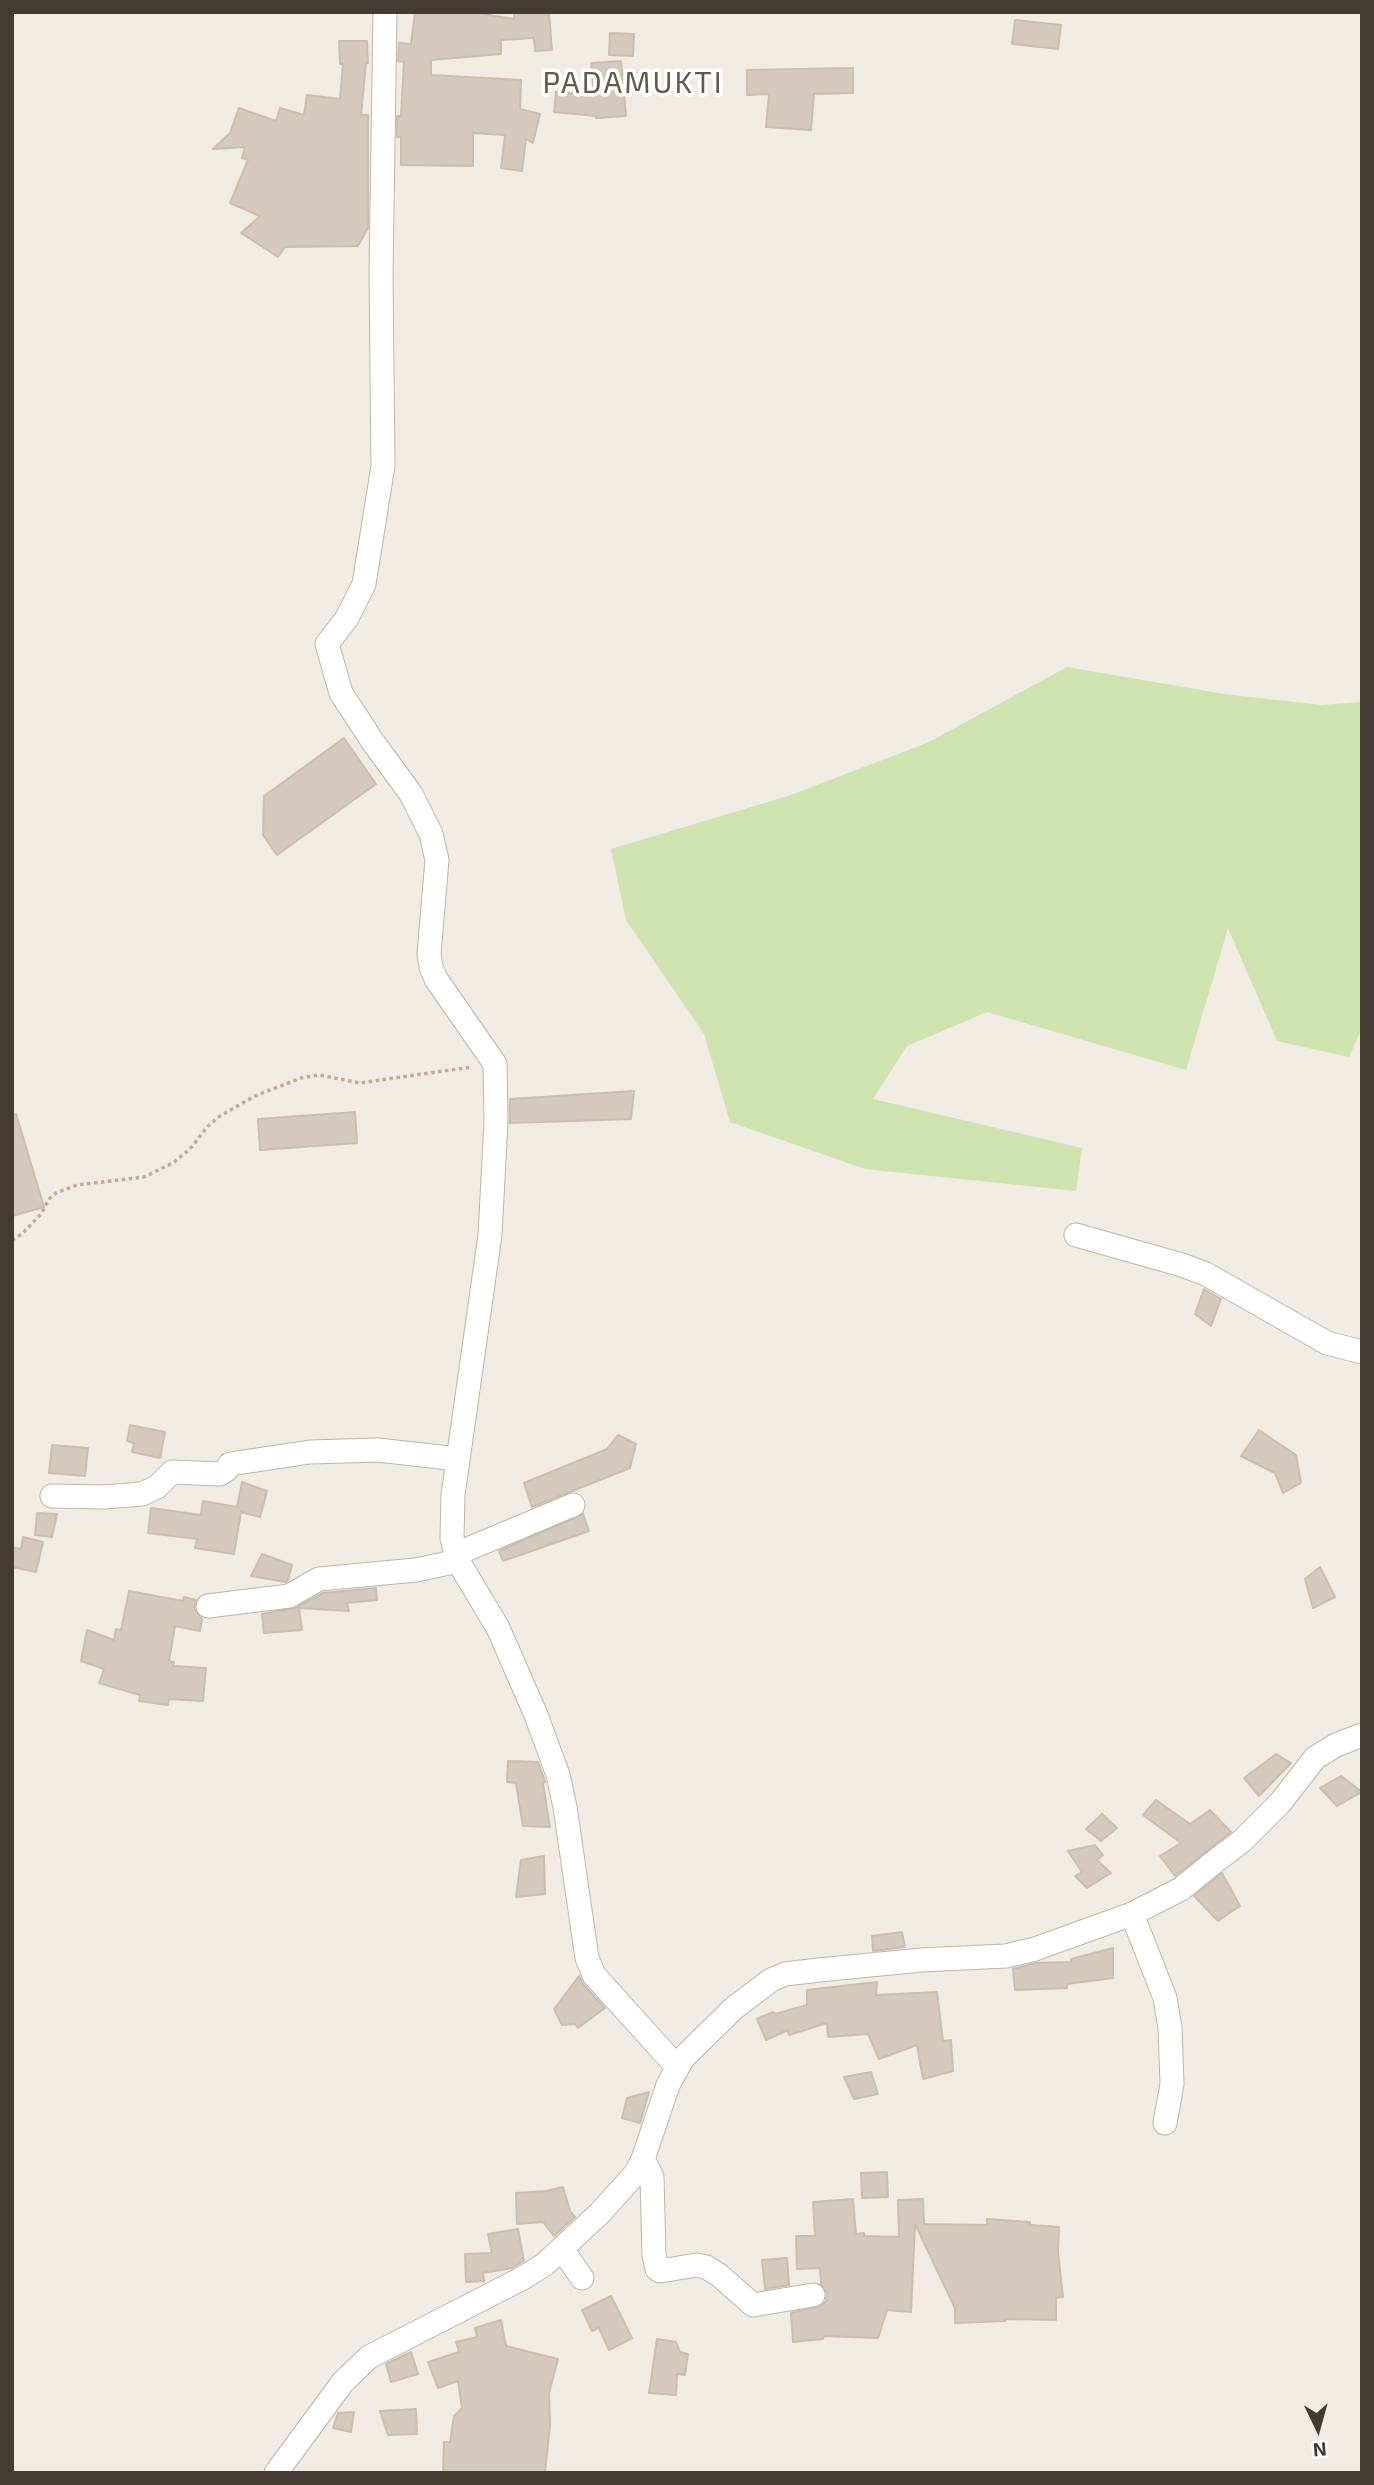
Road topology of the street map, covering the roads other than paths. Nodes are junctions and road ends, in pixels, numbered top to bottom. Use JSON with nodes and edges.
{"nodes":[{"id":1,"x":385,"y":12,"type":"edge"},
{"id":2,"x":1076,"y":1235,"type":"dead end"},
{"id":3,"x":1362,"y":1352,"type":"edge"},
{"id":4,"x":458,"y":1459,"type":"junction"},
{"id":5,"x":52,"y":1496,"type":"dead end"},
{"id":6,"x":573,"y":1505,"type":"dead end"},
{"id":7,"x":457,"y":1558,"type":"junction"},
{"id":8,"x":208,"y":1606,"type":"dead end"},
{"id":9,"x":1362,"y":1735,"type":"edge"},
{"id":10,"x":1132,"y":1914,"type":"junction"},
{"id":11,"x":677,"y":2067,"type":"junction"},
{"id":12,"x":1166,"y":2123,"type":"dead end"},
{"id":13,"x":643,"y":2159,"type":"junction"},
{"id":14,"x":562,"y":2249,"type":"junction"},
{"id":15,"x":582,"y":2278,"type":"dead end"},
{"id":16,"x":813,"y":2295,"type":"dead end"},
{"id":17,"x":276,"y":2473,"type":"edge"}],
"edges":[{"from":1,"to":4,"type":"street"},
{"from":2,"to":3,"type":"street"},
{"from":4,"to":5,"type":"street"},
{"from":4,"to":7,"type":"street"},
{"from":6,"to":7,"type":"street"},
{"from":7,"to":8,"type":"street"},
{"from":7,"to":11,"type":"street"},
{"from":9,"to":10,"type":"street"},
{"from":10,"to":11,"type":"street"},
{"from":10,"to":12,"type":"street"},
{"from":11,"to":13,"type":"street"},
{"from":13,"to":14,"type":"street"},
{"from":13,"to":16,"type":"street"},
{"from":14,"to":15,"type":"street"},
{"from":14,"to":17,"type":"street"}]}
